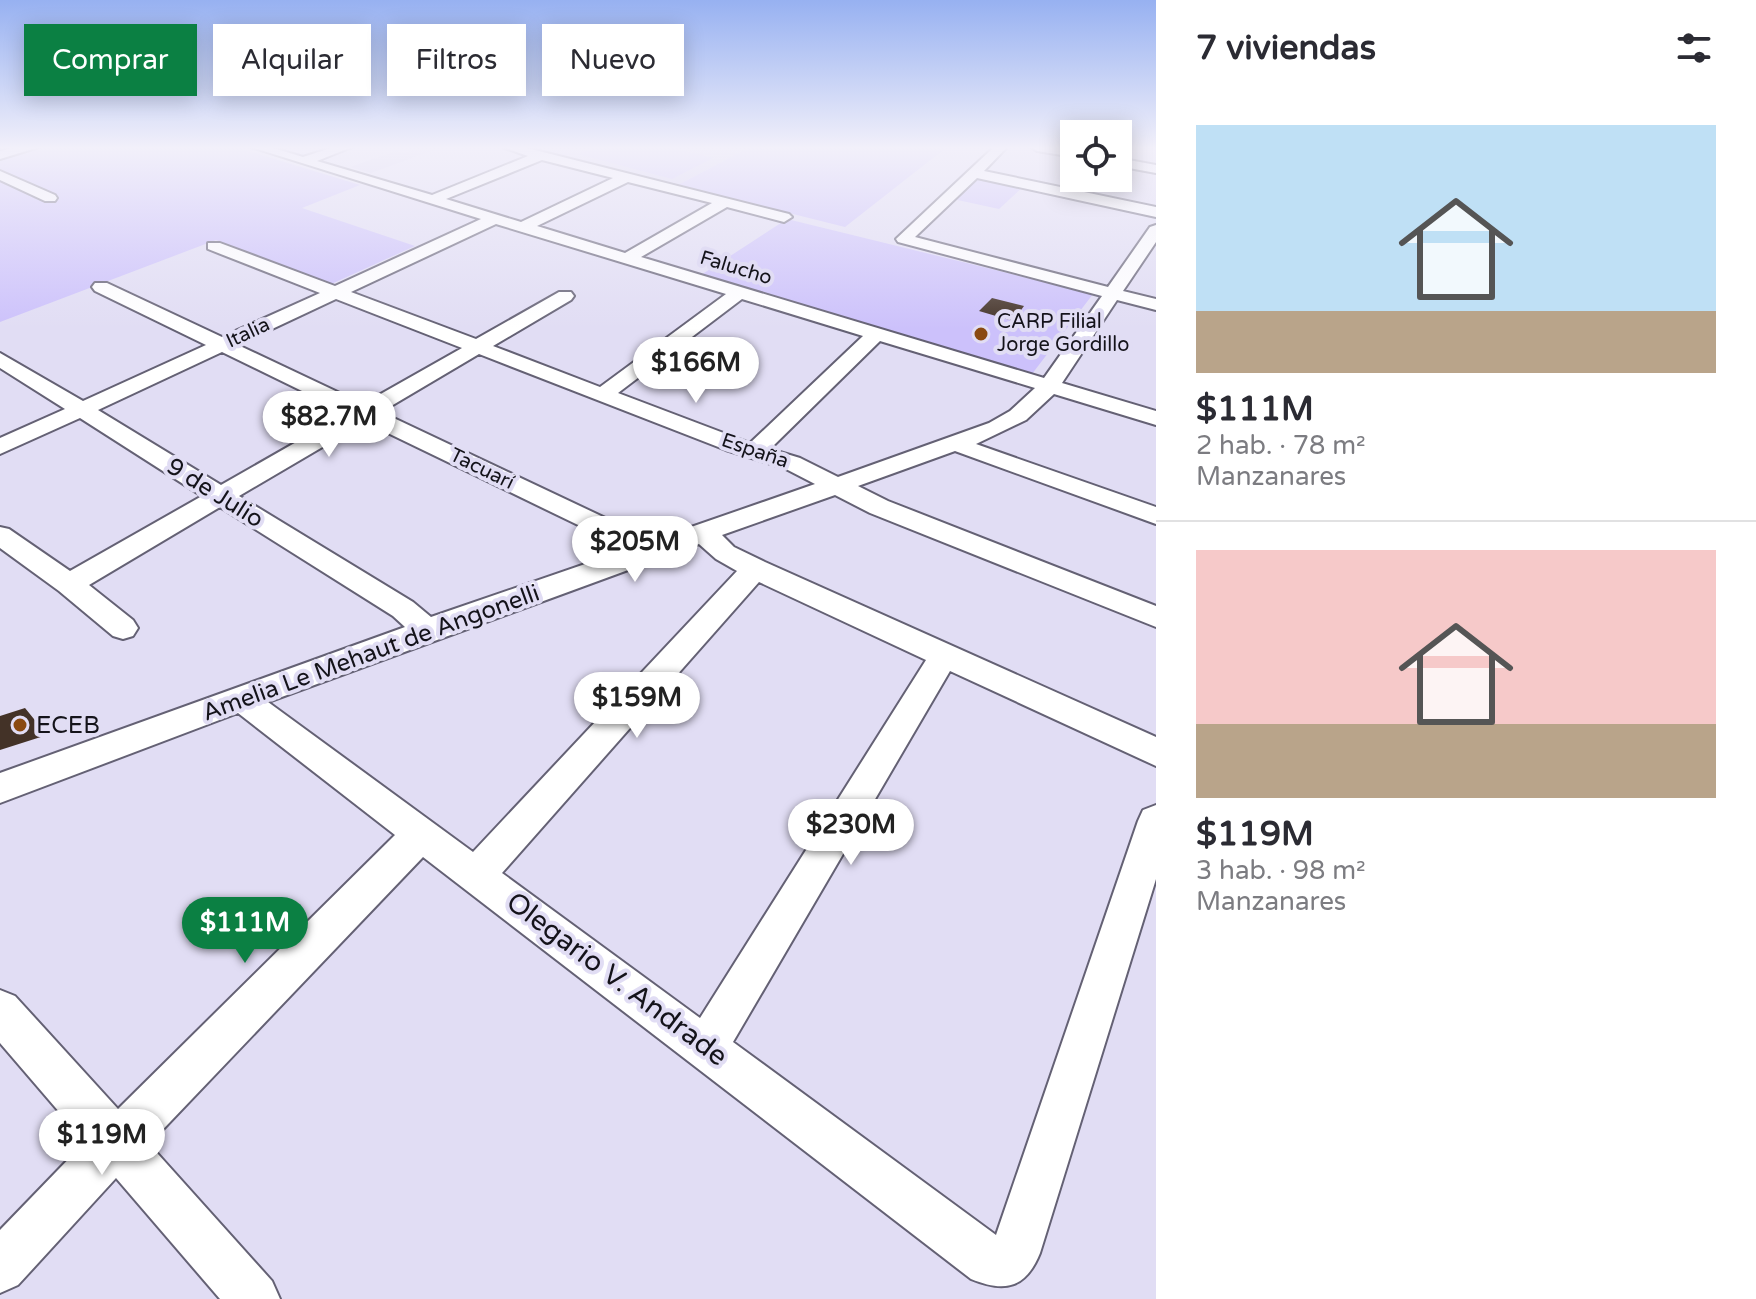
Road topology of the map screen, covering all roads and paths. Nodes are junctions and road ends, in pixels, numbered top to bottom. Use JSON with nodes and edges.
{"nodes":[{"id":1,"x":457,"y":208,"type":"edge"},
{"id":2,"x":563,"y":208,"type":"edge"},
{"id":3,"x":715,"y":208,"type":"edge"},
{"id":4,"x":747,"y":208,"type":"edge"},
{"id":5,"x":936,"y":208,"type":"edge"},
{"id":6,"x":1136,"y":208,"type":"edge"},
{"id":7,"x":1156,"y":212,"type":"edge"},
{"id":8,"x":784,"y":217,"type":"dead end"},
{"id":9,"x":495,"y":219,"type":"junction"},
{"id":10,"x":523,"y":227,"type":"junction"},
{"id":11,"x":1156,"y":230,"type":"edge"},
{"id":12,"x":214,"y":246,"type":"dead end"},
{"id":13,"x":628,"y":258,"type":"junction"},
{"id":14,"x":101,"y":287,"type":"dead end"},
{"id":15,"x":740,"y":292,"type":"junction"},
{"id":16,"x":334,"y":293,"type":"junction"},
{"id":17,"x":1112,"y":293,"type":"junction"},
{"id":18,"x":565,"y":296,"type":"dead end"},
{"id":19,"x":1156,"y":305,"type":"edge"},
{"id":20,"x":876,"y":334,"type":"junction"},
{"id":21,"x":221,"y":346,"type":"junction"},
{"id":22,"x":478,"y":348,"type":"junction"},
{"id":23,"x":0,"y":359,"type":"edge"},
{"id":24,"x":1049,"y":386,"type":"junction"},
{"id":25,"x":604,"y":394,"type":"junction"},
{"id":26,"x":82,"y":410,"type":"junction"},
{"id":27,"x":363,"y":412,"type":"junction"},
{"id":28,"x":1156,"y":418,"type":"edge"},
{"id":29,"x":957,"y":443,"type":"junction"},
{"id":30,"x":0,"y":447,"type":"edge"},
{"id":31,"x":754,"y":452,"type":"junction"},
{"id":32,"x":837,"y":486,"type":"junction"},
{"id":33,"x":218,"y":496,"type":"junction"},
{"id":34,"x":1156,"y":516,"type":"edge"},
{"id":35,"x":704,"y":534,"type":"junction"},
{"id":36,"x":0,"y":535,"type":"edge"},
{"id":37,"x":641,"y":555,"type":"junction"},
{"id":38,"x":755,"y":569,"type":"junction"},
{"id":39,"x":69,"y":584,"type":"junction"},
{"id":40,"x":1156,"y":617,"type":"edge"},
{"id":41,"x":123,"y":628,"type":"dead end"},
{"id":42,"x":427,"y":630,"type":"junction"},
{"id":43,"x":944,"y":656,"type":"junction"},
{"id":44,"x":243,"y":700,"type":"junction"},
{"id":45,"x":1156,"y":752,"type":"edge"},
{"id":46,"x":0,"y":788,"type":"edge"},
{"id":47,"x":1156,"y":821,"type":"edge"},
{"id":48,"x":420,"y":835,"type":"junction"},
{"id":49,"x":477,"y":874,"type":"junction"},
{"id":50,"x":0,"y":1011,"type":"edge"},
{"id":51,"x":707,"y":1046,"type":"junction"},
{"id":52,"x":118,"y":1142,"type":"junction"},
{"id":53,"x":0,"y":1267,"type":"edge"},
{"id":54,"x":254,"y":1299,"type":"edge"}],
"edges":[{"from":1,"to":9,"type":"street","name":"Falucho"},
{"from":2,"to":10,"type":"street"},
{"from":3,"to":13,"type":"street"},
{"from":4,"to":8,"type":"street"},
{"from":5,"to":17,"type":"street"},
{"from":6,"to":7,"type":"street"},
{"from":9,"to":10,"type":"street","name":"Falucho"},
{"from":9,"to":16,"type":"street","name":"Italia"},
{"from":10,"to":13,"type":"street","name":"Falucho"},
{"from":11,"to":17,"type":"street","name":"Amelia Le Mehaut de Angonelli"},
{"from":12,"to":16,"type":"street","name":"España"},
{"from":13,"to":15,"type":"street","name":"Falucho"},
{"from":14,"to":21,"type":"street","name":"Tacuarí"},
{"from":15,"to":20,"type":"street","name":"Falucho"},
{"from":15,"to":25,"type":"street"},
{"from":16,"to":21,"type":"street","name":"Italia"},
{"from":16,"to":22,"type":"street","name":"España"},
{"from":17,"to":19,"type":"street"},
{"from":17,"to":24,"type":"street","name":"Amelia Le Mehaut de Angonelli"},
{"from":18,"to":22,"type":"street"},
{"from":20,"to":24,"type":"street","name":"Falucho"},
{"from":20,"to":31,"type":"street"},
{"from":21,"to":26,"type":"street","name":"Italia"},
{"from":21,"to":27,"type":"street","name":"Tacuarí"},
{"from":22,"to":25,"type":"street","name":"España"},
{"from":22,"to":27,"type":"street"},
{"from":23,"to":26,"type":"street","name":"9 de Julio"},
{"from":24,"to":28,"type":"street","name":"Falucho"},
{"from":24,"to":29,"type":"street","name":"Amelia Le Mehaut de Angonelli"},
{"from":25,"to":31,"type":"street","name":"España"},
{"from":26,"to":30,"type":"street","name":"Italia"},
{"from":26,"to":33,"type":"street","name":"9 de Julio"},
{"from":27,"to":33,"type":"street"},
{"from":27,"to":37,"type":"street","name":"Tacuarí"},
{"from":29,"to":32,"type":"street","name":"Amelia Le Mehaut de Angonelli"},
{"from":29,"to":34,"type":"street"},
{"from":31,"to":32,"type":"street","name":"España"},
{"from":32,"to":35,"type":"street","name":"Amelia Le Mehaut de Angonelli"},
{"from":32,"to":40,"type":"street","name":"España"},
{"from":33,"to":39,"type":"street"},
{"from":33,"to":42,"type":"street","name":"9 de Julio"},
{"from":35,"to":37,"type":"street","name":"Amelia Le Mehaut de Angonelli"},
{"from":35,"to":38,"type":"street"},
{"from":36,"to":39,"type":"street"},
{"from":37,"to":42,"type":"street","name":"Amelia Le Mehaut de Angonelli"},
{"from":38,"to":43,"type":"street"},
{"from":38,"to":49,"type":"street"},
{"from":39,"to":41,"type":"street"},
{"from":42,"to":44,"type":"street","name":"Amelia Le Mehaut de Angonelli"},
{"from":43,"to":45,"type":"street"},
{"from":43,"to":51,"type":"street"},
{"from":44,"to":46,"type":"street","name":"Amelia Le Mehaut de Angonelli"},
{"from":44,"to":48,"type":"street","name":"Olegario V. Andrade"},
{"from":47,"to":51,"type":"street","name":"Olegario V. Andrade"},
{"from":48,"to":49,"type":"street","name":"Olegario V. Andrade"},
{"from":48,"to":52,"type":"street"},
{"from":49,"to":51,"type":"street","name":"Olegario V. Andrade"},
{"from":50,"to":52,"type":"street"},
{"from":52,"to":53,"type":"street"},
{"from":52,"to":54,"type":"street"}]}
